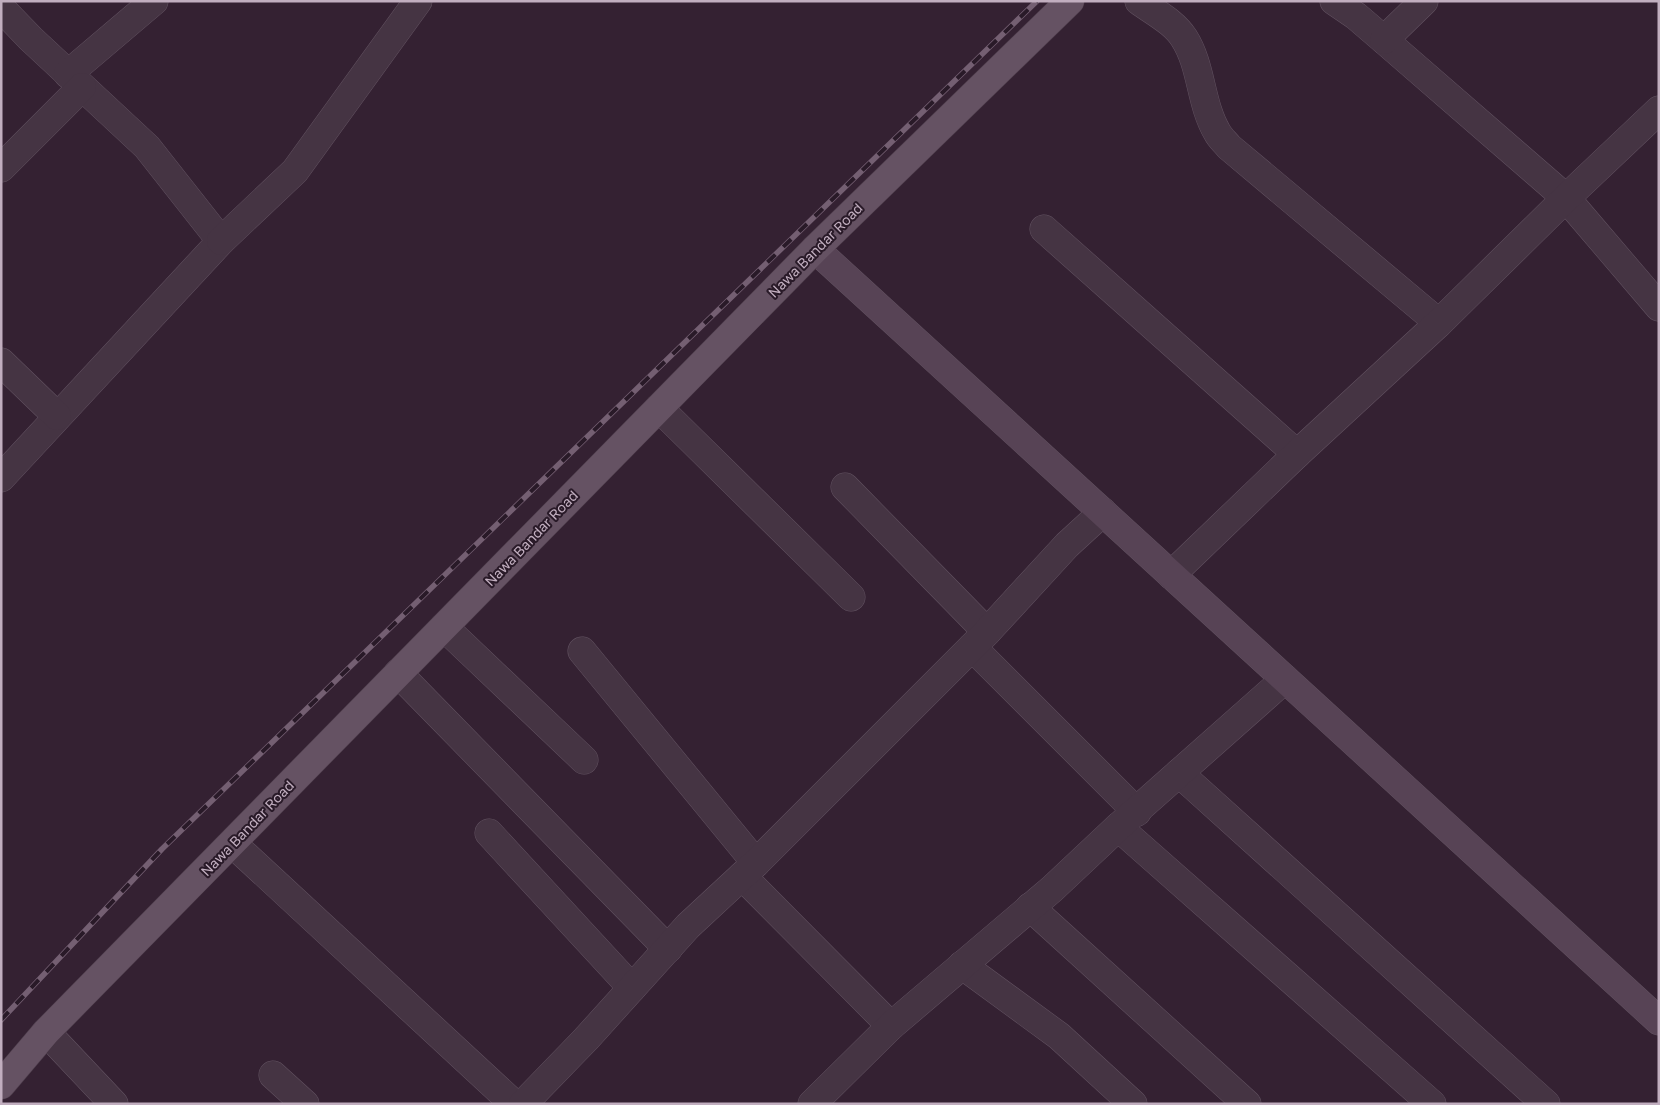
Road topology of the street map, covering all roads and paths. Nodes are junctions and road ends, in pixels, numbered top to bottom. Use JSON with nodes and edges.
{"nodes":[{"id":1,"x":154,"y":1,"type":"edge"},
{"id":2,"x":418,"y":1,"type":"edge"},
{"id":3,"x":1070,"y":1,"type":"edge"},
{"id":4,"x":1139,"y":1,"type":"edge"},
{"id":5,"x":1334,"y":1,"type":"edge"},
{"id":6,"x":1424,"y":1,"type":"edge"},
{"id":7,"x":1,"y":8,"type":"edge"},
{"id":8,"x":1384,"y":40,"type":"junction"},
{"id":9,"x":75,"y":80,"type":"junction"},
{"id":10,"x":1659,"y":110,"type":"edge"},
{"id":11,"x":1,"y":168,"type":"edge"},
{"id":12,"x":1566,"y":198,"type":"junction"},
{"id":13,"x":1044,"y":229,"type":"dead end"},
{"id":14,"x":221,"y":240,"type":"junction"},
{"id":15,"x":815,"y":248,"type":"junction"},
{"id":16,"x":1659,"y":307,"type":"edge"},
{"id":17,"x":1439,"y":323,"type":"junction"},
{"id":18,"x":1,"y":362,"type":"edge"},
{"id":19,"x":659,"y":408,"type":"junction"},
{"id":20,"x":57,"y":416,"type":"junction"},
{"id":21,"x":1297,"y":454,"type":"junction"},
{"id":22,"x":1,"y":478,"type":"edge"},
{"id":23,"x":845,"y":487,"type":"dead end"},
{"id":24,"x":1103,"y":512,"type":"junction"},
{"id":25,"x":1171,"y":575,"type":"junction"},
{"id":26,"x":850,"y":597,"type":"dead end"},
{"id":27,"x":444,"y":627,"type":"junction"},
{"id":28,"x":979,"y":639,"type":"junction"},
{"id":29,"x":582,"y":651,"type":"dead end"},
{"id":30,"x":398,"y":674,"type":"junction"},
{"id":31,"x":1285,"y":679,"type":"junction"},
{"id":32,"x":584,"y":760,"type":"dead end"},
{"id":33,"x":1179,"y":773,"type":"junction"},
{"id":34,"x":1128,"y":820,"type":"junction"},
{"id":35,"x":489,"y":833,"type":"dead end"},
{"id":36,"x":232,"y":843,"type":"junction"},
{"id":37,"x":749,"y":870,"type":"junction"},
{"id":38,"x":1030,"y":907,"type":"junction"},
{"id":39,"x":668,"y":949,"type":"junction"},
{"id":40,"x":962,"y":965,"type":"junction"},
{"id":41,"x":632,"y":988,"type":"junction"},
{"id":42,"x":1659,"y":1021,"type":"edge"},
{"id":43,"x":891,"y":1026,"type":"junction"},
{"id":44,"x":46,"y":1032,"type":"junction"},
{"id":45,"x":273,"y":1075,"type":"dead end"},
{"id":46,"x":1,"y":1085,"type":"edge"},
{"id":47,"x":1120,"y":1099,"type":"edge"},
{"id":48,"x":114,"y":1104,"type":"edge"},
{"id":49,"x":306,"y":1104,"type":"edge"},
{"id":50,"x":514,"y":1104,"type":"edge"},
{"id":51,"x":523,"y":1104,"type":"edge"},
{"id":52,"x":812,"y":1104,"type":"edge"},
{"id":53,"x":1247,"y":1104,"type":"edge"},
{"id":54,"x":1432,"y":1104,"type":"edge"},
{"id":55,"x":1546,"y":1104,"type":"edge"}],
"edges":[{"from":1,"to":9,"type":"street"},
{"from":2,"to":14,"type":"street"},
{"from":3,"to":15,"type":"main road","name":"Nawa Bandar Road"},
{"from":4,"to":17,"type":"street"},
{"from":5,"to":8,"type":"street"},
{"from":6,"to":8,"type":"street"},
{"from":7,"to":9,"type":"street"},
{"from":8,"to":12,"type":"street"},
{"from":9,"to":11,"type":"street"},
{"from":9,"to":14,"type":"street"},
{"from":10,"to":12,"type":"street"},
{"from":12,"to":16,"type":"street"},
{"from":12,"to":17,"type":"street"},
{"from":13,"to":21,"type":"street"},
{"from":14,"to":20,"type":"street"},
{"from":15,"to":19,"type":"main road","name":"Nawa Bandar Road"},
{"from":15,"to":24,"type":"main road"},
{"from":17,"to":21,"type":"street"},
{"from":18,"to":20,"type":"street"},
{"from":19,"to":26,"type":"street"},
{"from":19,"to":27,"type":"main road","name":"Nawa Bandar Road"},
{"from":20,"to":22,"type":"street"},
{"from":21,"to":25,"type":"street"},
{"from":23,"to":28,"type":"street"},
{"from":24,"to":25,"type":"main road"},
{"from":24,"to":28,"type":"street"},
{"from":25,"to":31,"type":"main road"},
{"from":27,"to":30,"type":"main road","name":"Nawa Bandar Road"},
{"from":27,"to":32,"type":"street"},
{"from":28,"to":34,"type":"street"},
{"from":28,"to":37,"type":"street"},
{"from":29,"to":37,"type":"street"},
{"from":30,"to":36,"type":"main road","name":"Nawa Bandar Road"},
{"from":30,"to":39,"type":"street"},
{"from":31,"to":33,"type":"street"},
{"from":31,"to":42,"type":"main road"},
{"from":33,"to":34,"type":"street"},
{"from":33,"to":55,"type":"street"},
{"from":34,"to":38,"type":"street"},
{"from":34,"to":54,"type":"street"},
{"from":35,"to":41,"type":"street"},
{"from":36,"to":44,"type":"main road","name":"Nawa Bandar Road"},
{"from":36,"to":50,"type":"street"},
{"from":37,"to":39,"type":"street"},
{"from":37,"to":43,"type":"street"},
{"from":38,"to":40,"type":"street"},
{"from":38,"to":53,"type":"street"},
{"from":39,"to":41,"type":"street"},
{"from":40,"to":43,"type":"street"},
{"from":40,"to":47,"type":"street"},
{"from":41,"to":51,"type":"street"},
{"from":43,"to":52,"type":"street"},
{"from":44,"to":46,"type":"main road","name":"Nawa Bandar Road"},
{"from":44,"to":48,"type":"street"},
{"from":45,"to":49,"type":"street"}]}
